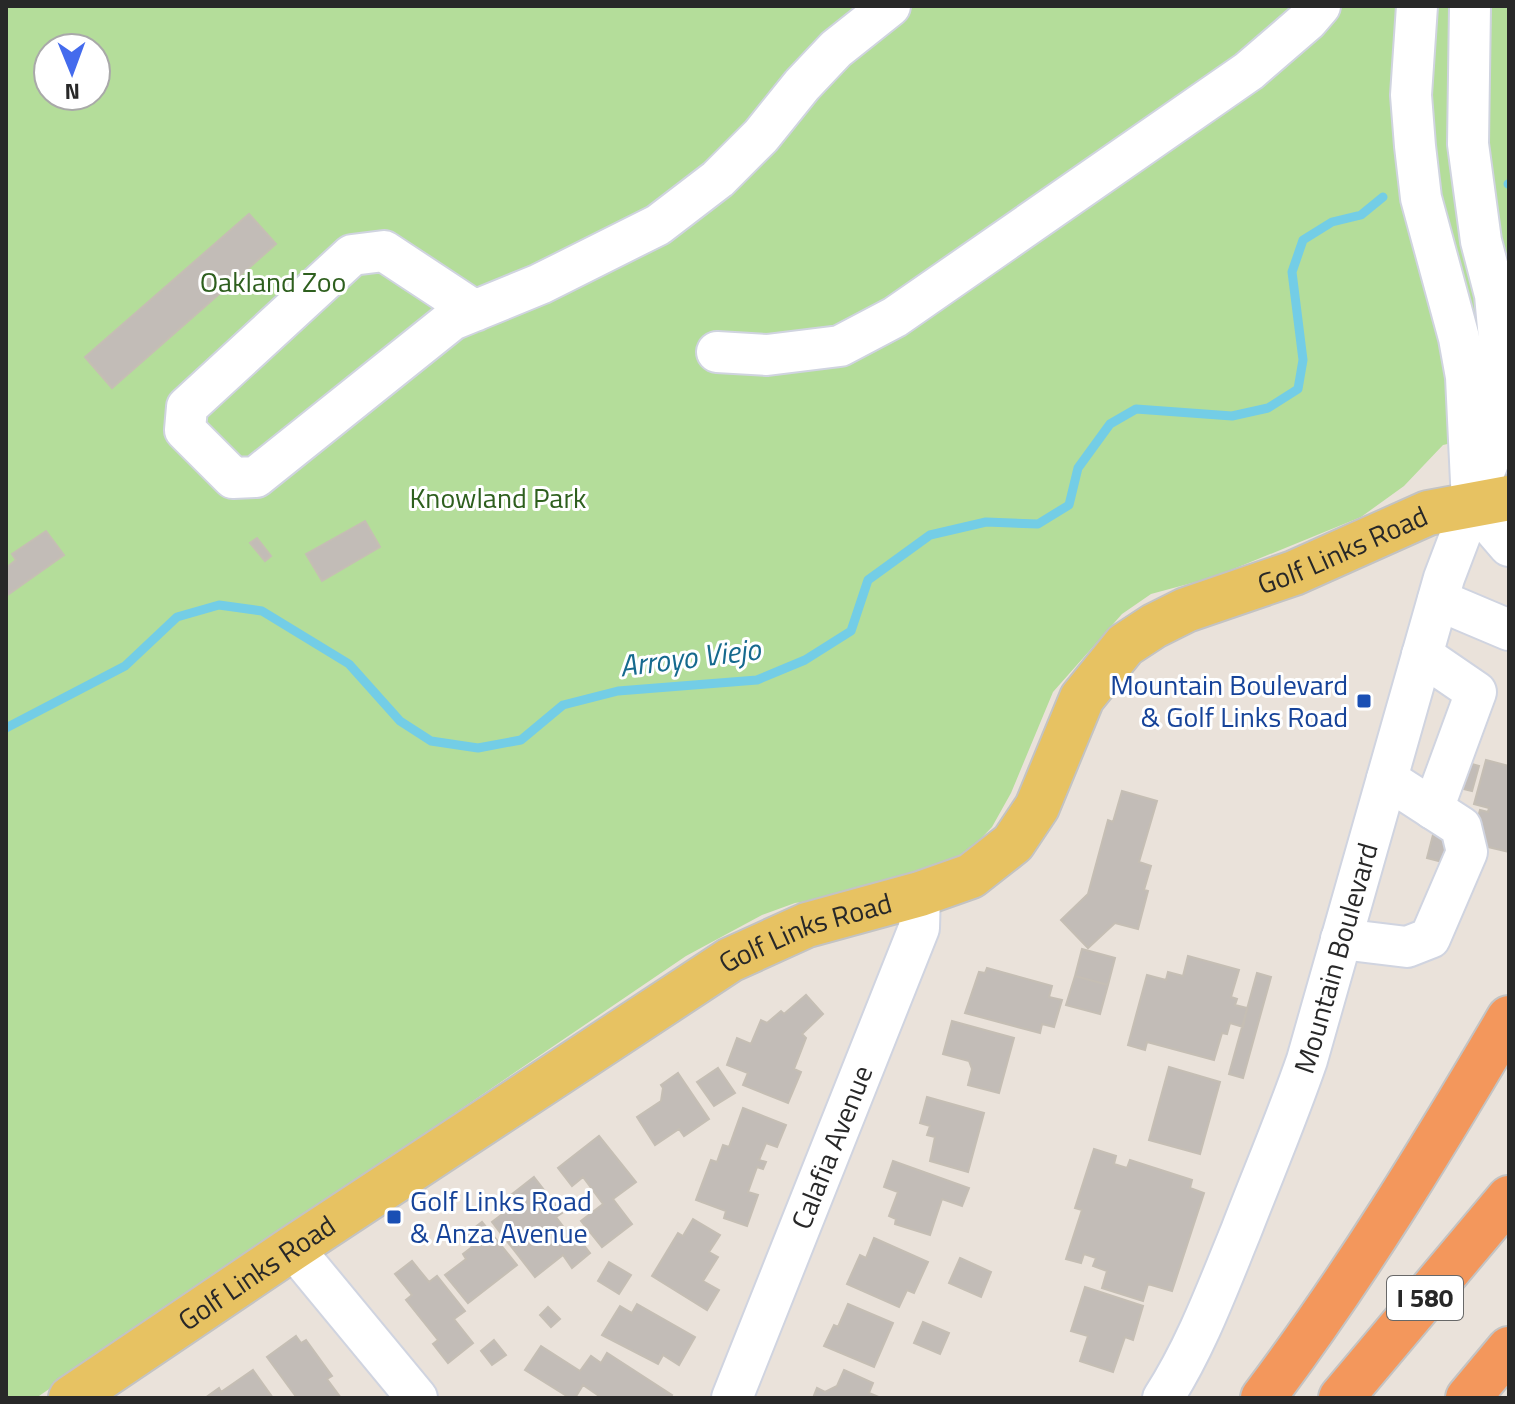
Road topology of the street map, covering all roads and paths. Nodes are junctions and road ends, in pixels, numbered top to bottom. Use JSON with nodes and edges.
{"nodes":[{"id":1,"x":890,"y":6,"type":"edge"},
{"id":2,"x":1320,"y":6,"type":"edge"},
{"id":3,"x":1417,"y":6,"type":"edge"},
{"id":4,"x":1470,"y":6,"type":"edge"},
{"id":5,"x":1472,"y":191,"type":"junction"},
{"id":6,"x":1421,"y":198,"type":"junction"},
{"id":7,"x":475,"y":311,"type":"junction"},
{"id":8,"x":717,"y":352,"type":"dead end"},
{"id":9,"x":1491,"y":500,"type":"edge"},
{"id":10,"x":1509,"y":546,"type":"edge"},
{"id":11,"x":1438,"y":600,"type":"junction"},
{"id":12,"x":1509,"y":630,"type":"edge"},
{"id":13,"x":1422,"y":655,"type":"junction"},
{"id":14,"x":1387,"y":779,"type":"junction"},
{"id":15,"x":1433,"y":809,"type":"junction"},
{"id":16,"x":920,"y":894,"type":"junction"},
{"id":17,"x":1341,"y":939,"type":"junction"},
{"id":18,"x":1509,"y":1018,"type":"edge"},
{"id":19,"x":1509,"y":1198,"type":"edge"},
{"id":20,"x":293,"y":1248,"type":"junction"},
{"id":21,"x":1509,"y":1349,"type":"edge"},
{"id":22,"x":71,"y":1398,"type":"edge"},
{"id":23,"x":417,"y":1398,"type":"edge"},
{"id":24,"x":732,"y":1398,"type":"edge"},
{"id":25,"x":1163,"y":1398,"type":"edge"},
{"id":26,"x":1263,"y":1398,"type":"edge"},
{"id":27,"x":1341,"y":1398,"type":"edge"},
{"id":28,"x":1468,"y":1398,"type":"edge"}],
"edges":[{"from":1,"to":7,"type":"street"},
{"from":2,"to":8,"type":"street"},
{"from":3,"to":6,"type":"street"},
{"from":4,"to":5,"type":"street","name":"Mountain Boulevard"},
{"from":5,"to":6,"type":"street"},
{"from":5,"to":9,"type":"street","name":"Mountain Boulevard"},
{"from":6,"to":9,"type":"street"},
{"from":7,"to":7,"type":"street"},
{"from":9,"to":10,"type":"street"},
{"from":9,"to":11,"type":"street","name":"Mountain Boulevard"},
{"from":9,"to":16,"type":"main road","name":"Golf Links Road"},
{"from":11,"to":12,"type":"street"},
{"from":11,"to":13,"type":"street","name":"Mountain Boulevard"},
{"from":13,"to":14,"type":"street","name":"Mountain Boulevard"},
{"from":13,"to":15,"type":"street"},
{"from":14,"to":15,"type":"street"},
{"from":14,"to":17,"type":"street","name":"Mountain Boulevard"},
{"from":15,"to":17,"type":"street"},
{"from":16,"to":20,"type":"main road","name":"Golf Links Road"},
{"from":16,"to":24,"type":"street","name":"Calafia Avenue"},
{"from":17,"to":25,"type":"street","name":"Mountain Boulevard"},
{"from":18,"to":26,"type":"highway"},
{"from":19,"to":27,"type":"highway","number":"I 580"},
{"from":20,"to":22,"type":"main road","name":"Golf Links Road"},
{"from":20,"to":23,"type":"street"},
{"from":21,"to":28,"type":"highway"}]}
